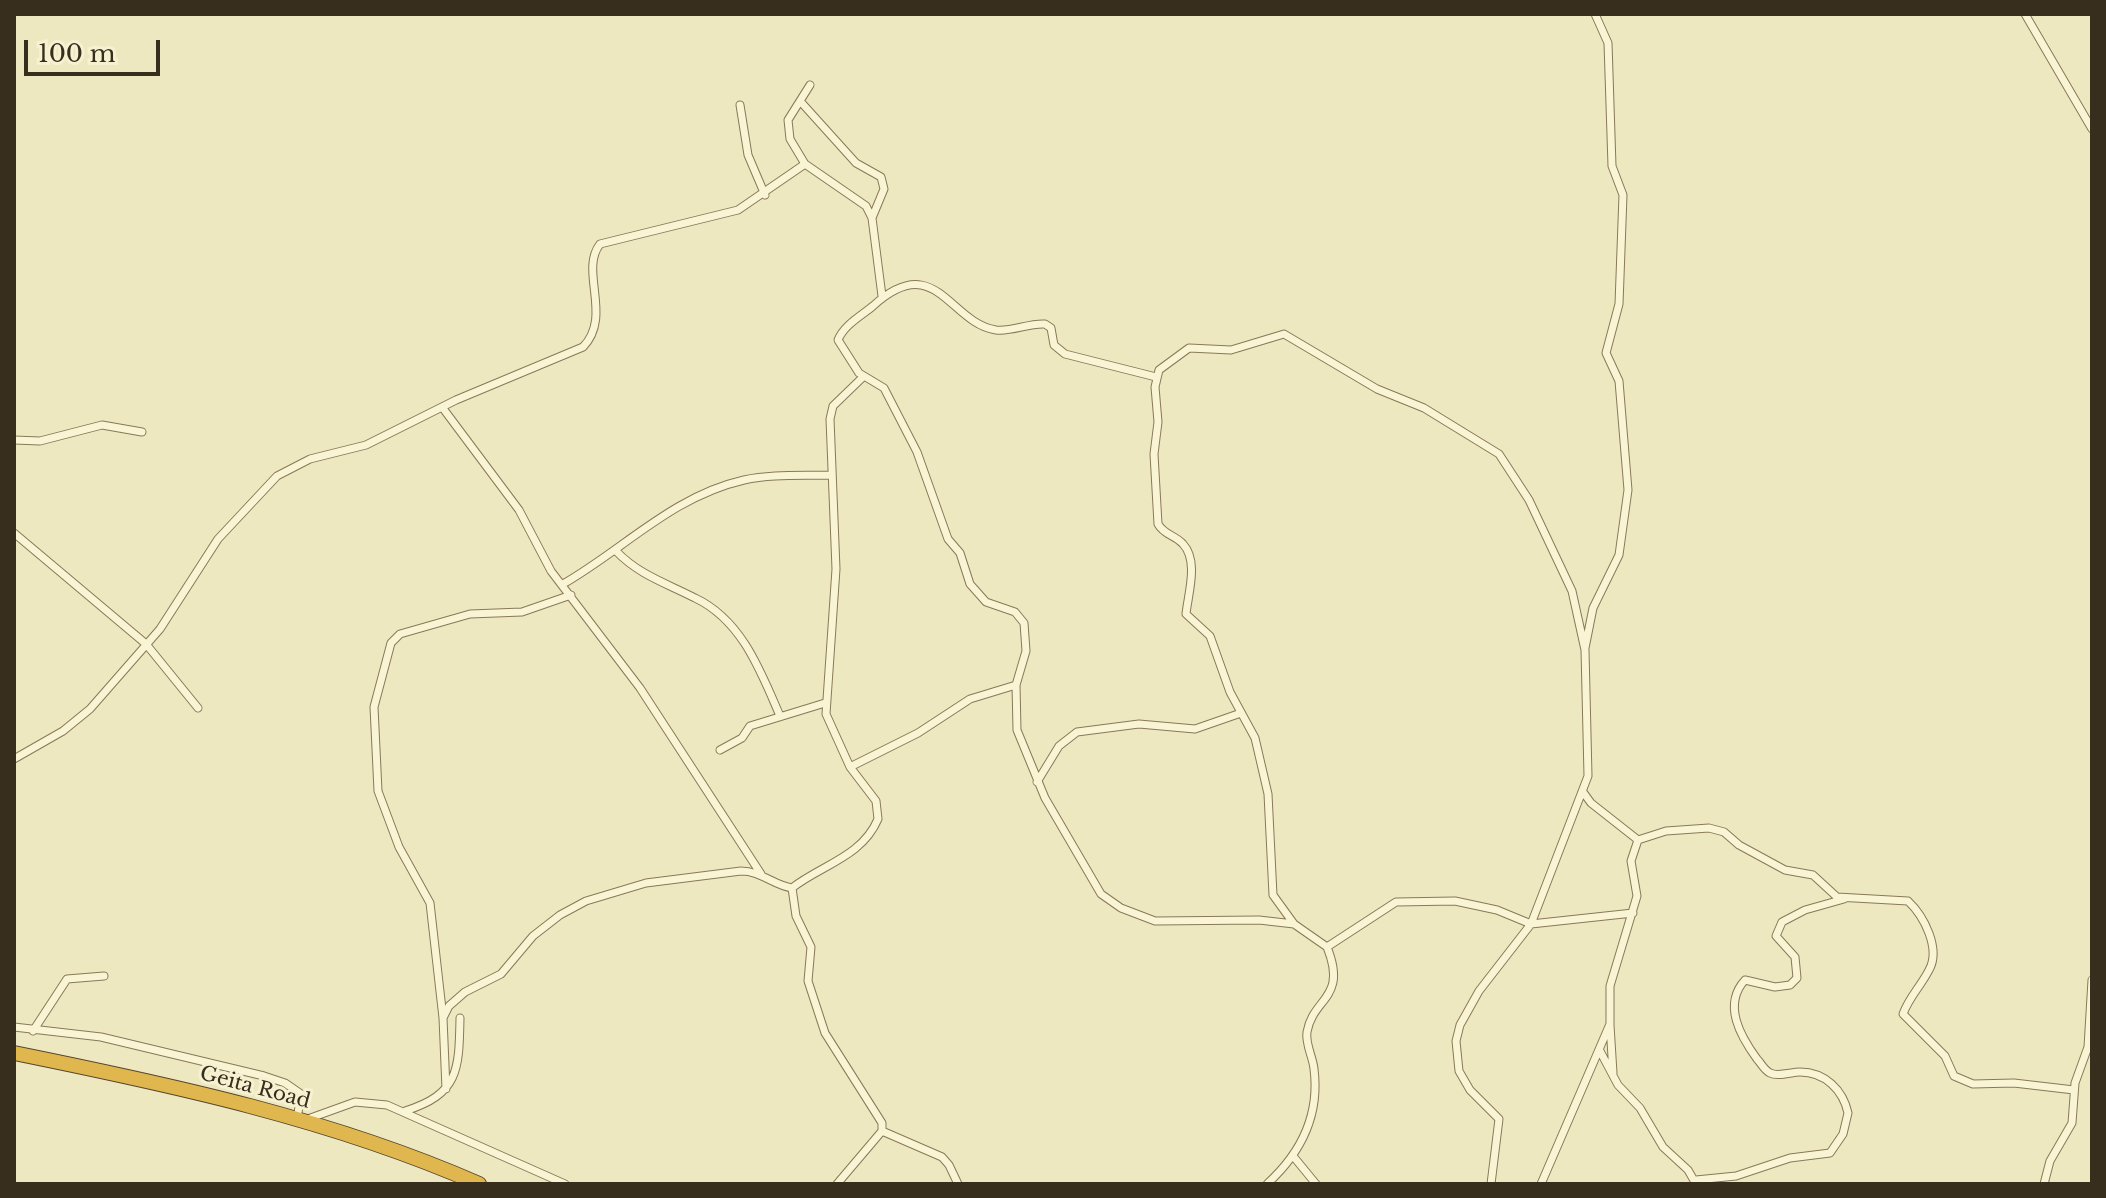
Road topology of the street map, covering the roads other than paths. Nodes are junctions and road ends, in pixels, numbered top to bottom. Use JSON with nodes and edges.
{"nodes":[{"id":1,"x":1595,"y":14,"type":"edge"},
{"id":2,"x":2025,"y":14,"type":"edge"},
{"id":3,"x":810,"y":85,"type":"dead end"},
{"id":4,"x":800,"y":101,"type":"junction"},
{"id":5,"x":740,"y":105,"type":"dead end"},
{"id":6,"x":2092,"y":129,"type":"edge"},
{"id":7,"x":805,"y":164,"type":"junction"},
{"id":8,"x":765,"y":195,"type":"junction"},
{"id":9,"x":872,"y":218,"type":"junction"},
{"id":10,"x":882,"y":296,"type":"junction"},
{"id":11,"x":863,"y":377,"type":"junction"},
{"id":12,"x":1156,"y":377,"type":"junction"},
{"id":13,"x":442,"y":407,"type":"junction"},
{"id":14,"x":142,"y":432,"type":"dead end"},
{"id":15,"x":14,"y":440,"type":"edge"},
{"id":16,"x":831,"y":475,"type":"junction"},
{"id":17,"x":14,"y":533,"type":"edge"},
{"id":18,"x":616,"y":551,"type":"junction"},
{"id":19,"x":563,"y":584,"type":"junction"},
{"id":20,"x":571,"y":595,"type":"junction"},
{"id":21,"x":146,"y":644,"type":"junction"},
{"id":22,"x":1585,"y":650,"type":"junction"},
{"id":23,"x":1016,"y":685,"type":"junction"},
{"id":24,"x":825,"y":703,"type":"junction"},
{"id":25,"x":198,"y":708,"type":"dead end"},
{"id":26,"x":1241,"y":713,"type":"junction"},
{"id":27,"x":780,"y":716,"type":"junction"},
{"id":28,"x":720,"y":750,"type":"dead end"},
{"id":29,"x":14,"y":759,"type":"edge"},
{"id":30,"x":850,"y":767,"type":"junction"},
{"id":31,"x":1037,"y":782,"type":"junction"},
{"id":32,"x":1583,"y":792,"type":"junction"},
{"id":33,"x":1638,"y":840,"type":"junction"},
{"id":34,"x":761,"y":874,"type":"junction"},
{"id":35,"x":792,"y":888,"type":"junction"},
{"id":36,"x":1844,"y":899,"type":"junction"},
{"id":37,"x":1633,"y":913,"type":"junction"},
{"id":38,"x":1294,"y":924,"type":"junction"},
{"id":39,"x":1531,"y":924,"type":"junction"},
{"id":40,"x":1327,"y":947,"type":"junction"},
{"id":41,"x":104,"y":976,"type":"dead end"},
{"id":42,"x":2092,"y":980,"type":"edge"},
{"id":43,"x":443,"y":1018,"type":"junction"},
{"id":44,"x":460,"y":1018,"type":"dead end"},
{"id":45,"x":1610,"y":1024,"type":"junction"},
{"id":46,"x":14,"y":1027,"type":"edge"},
{"id":47,"x":33,"y":1031,"type":"junction"},
{"id":48,"x":1600,"y":1051,"type":"junction"},
{"id":49,"x":14,"y":1053,"type":"edge"},
{"id":50,"x":1613,"y":1075,"type":"junction"},
{"id":51,"x":446,"y":1089,"type":"junction"},
{"id":52,"x":2074,"y":1090,"type":"junction"},
{"id":53,"x":405,"y":1111,"type":"junction"},
{"id":54,"x":300,"y":1120,"type":"junction"},
{"id":55,"x":882,"y":1131,"type":"junction"},
{"id":56,"x":1293,"y":1156,"type":"junction"},
{"id":57,"x":449,"y":1178,"type":"edge"},
{"id":58,"x":1696,"y":1182,"type":"edge"},
{"id":59,"x":479,"y":1184,"type":"edge"},
{"id":60,"x":565,"y":1184,"type":"edge"},
{"id":61,"x":837,"y":1184,"type":"edge"},
{"id":62,"x":958,"y":1184,"type":"edge"},
{"id":63,"x":1267,"y":1184,"type":"edge"},
{"id":64,"x":1316,"y":1184,"type":"edge"},
{"id":65,"x":1491,"y":1184,"type":"edge"},
{"id":66,"x":1541,"y":1184,"type":"edge"},
{"id":67,"x":2044,"y":1184,"type":"edge"}],
"edges":[{"from":1,"to":22,"type":"street"},
{"from":2,"to":6,"type":"street"},
{"from":3,"to":4,"type":"street"},
{"from":4,"to":7,"type":"street"},
{"from":4,"to":9,"type":"street"},
{"from":5,"to":8,"type":"street"},
{"from":7,"to":8,"type":"street"},
{"from":7,"to":9,"type":"street"},
{"from":8,"to":13,"type":"street"},
{"from":9,"to":10,"type":"street"},
{"from":10,"to":11,"type":"street"},
{"from":10,"to":12,"type":"street"},
{"from":11,"to":16,"type":"street"},
{"from":11,"to":23,"type":"street"},
{"from":12,"to":22,"type":"street"},
{"from":12,"to":26,"type":"street"},
{"from":13,"to":19,"type":"street"},
{"from":13,"to":21,"type":"street"},
{"from":14,"to":15,"type":"street"},
{"from":16,"to":18,"type":"street"},
{"from":16,"to":24,"type":"street"},
{"from":17,"to":21,"type":"street"},
{"from":18,"to":19,"type":"street"},
{"from":18,"to":27,"type":"street"},
{"from":19,"to":20,"type":"street"},
{"from":20,"to":34,"type":"street"},
{"from":20,"to":43,"type":"street"},
{"from":21,"to":25,"type":"street"},
{"from":21,"to":29,"type":"street"},
{"from":22,"to":32,"type":"street"},
{"from":23,"to":30,"type":"street"},
{"from":23,"to":31,"type":"street"},
{"from":24,"to":27,"type":"street"},
{"from":24,"to":30,"type":"street"},
{"from":26,"to":31,"type":"street"},
{"from":26,"to":38,"type":"street"},
{"from":27,"to":28,"type":"street"},
{"from":30,"to":35,"type":"street"},
{"from":31,"to":38,"type":"street"},
{"from":32,"to":33,"type":"street"},
{"from":32,"to":39,"type":"street"},
{"from":33,"to":36,"type":"street"},
{"from":33,"to":37,"type":"street"},
{"from":34,"to":35,"type":"street"},
{"from":34,"to":43,"type":"street"},
{"from":35,"to":55,"type":"street"},
{"from":36,"to":52,"type":"street"},
{"from":36,"to":58,"type":"street"},
{"from":37,"to":39,"type":"street"},
{"from":37,"to":45,"type":"street"},
{"from":38,"to":40,"type":"street"},
{"from":39,"to":40,"type":"street"},
{"from":39,"to":65,"type":"street"},
{"from":40,"to":56,"type":"street"},
{"from":41,"to":47,"type":"street"},
{"from":42,"to":52,"type":"street"},
{"from":43,"to":51,"type":"street"},
{"from":44,"to":51,"type":"street"},
{"from":45,"to":48,"type":"street"},
{"from":45,"to":50,"type":"street"},
{"from":46,"to":47,"type":"street"},
{"from":47,"to":54,"type":"street"},
{"from":48,"to":50,"type":"street"},
{"from":48,"to":66,"type":"street"},
{"from":49,"to":54,"type":"highway","name":"Geita Road"},
{"from":50,"to":58,"type":"street"},
{"from":51,"to":53,"type":"street"},
{"from":52,"to":67,"type":"street"},
{"from":53,"to":54,"type":"street"},
{"from":53,"to":60,"type":"street"},
{"from":54,"to":57,"type":"highway","name":"Geita Road"},
{"from":55,"to":61,"type":"street"},
{"from":55,"to":62,"type":"street"},
{"from":56,"to":63,"type":"street"},
{"from":56,"to":64,"type":"street"},
{"from":57,"to":59,"type":"highway","name":"Geita Road"}]}
